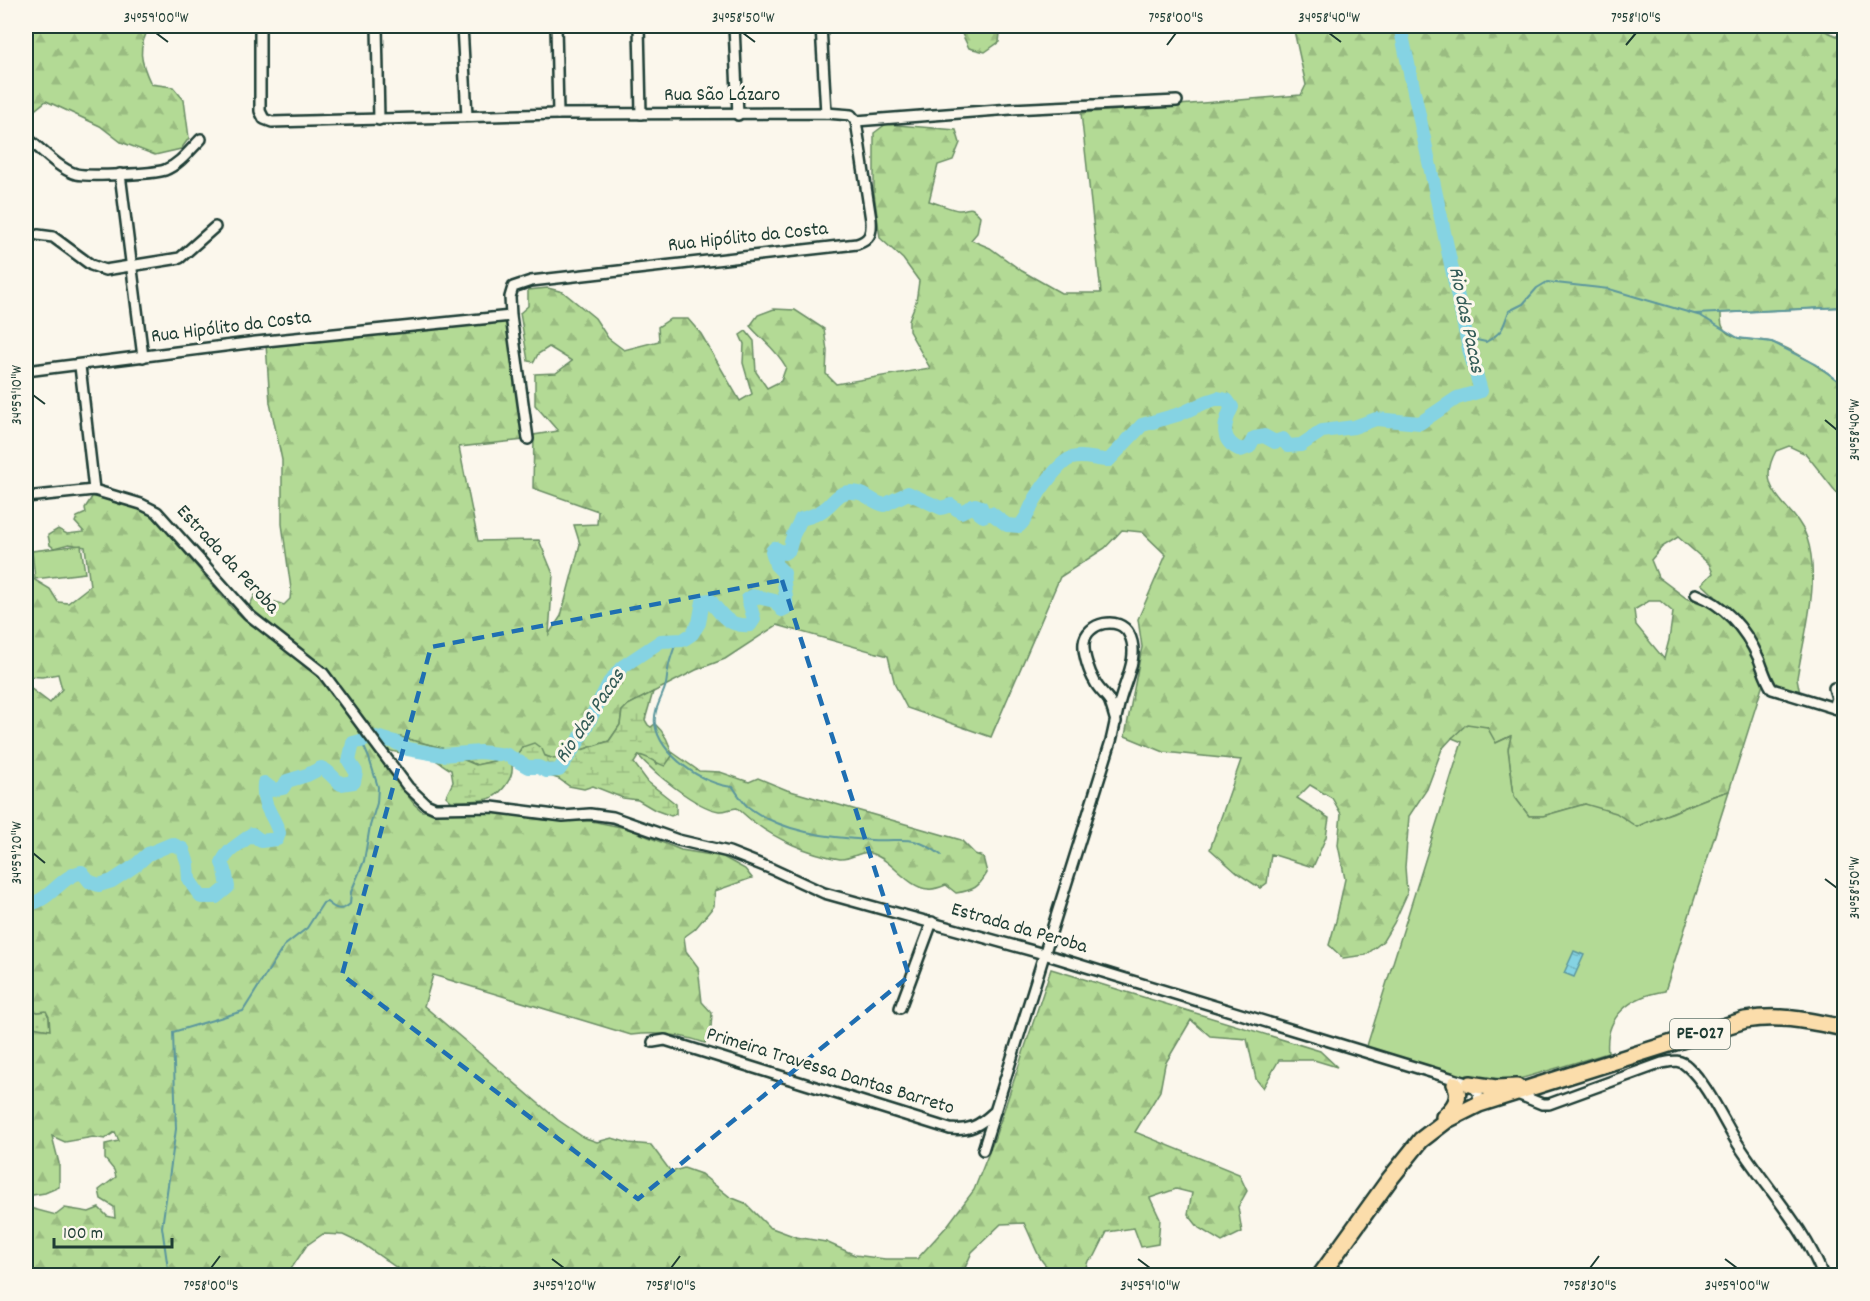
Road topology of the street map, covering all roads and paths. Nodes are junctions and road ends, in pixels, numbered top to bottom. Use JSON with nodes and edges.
{"nodes":[{"id":1,"x":260,"y":26,"type":"edge"},
{"id":2,"x":377,"y":26,"type":"edge"},
{"id":3,"x":462,"y":26,"type":"edge"},
{"id":4,"x":556,"y":26,"type":"edge"},
{"id":5,"x":639,"y":26,"type":"edge"},
{"id":6,"x":734,"y":26,"type":"edge"},
{"id":7,"x":821,"y":26,"type":"edge"},
{"id":8,"x":1174,"y":101,"type":"dead end"},
{"id":9,"x":826,"y":113,"type":"junction"},
{"id":10,"x":558,"y":114,"type":"junction"},
{"id":11,"x":641,"y":114,"type":"junction"},
{"id":12,"x":738,"y":115,"type":"junction"},
{"id":13,"x":467,"y":116,"type":"junction"},
{"id":14,"x":379,"y":120,"type":"junction"},
{"id":15,"x":856,"y":121,"type":"junction"},
{"id":16,"x":27,"y":138,"type":"dead end"},
{"id":17,"x":201,"y":139,"type":"dead end"},
{"id":18,"x":120,"y":174,"type":"junction"},
{"id":19,"x":214,"y":227,"type":"dead end"},
{"id":20,"x":38,"y":235,"type":"dead end"},
{"id":21,"x":131,"y":265,"type":"junction"},
{"id":22,"x":511,"y":316,"type":"junction"},
{"id":23,"x":143,"y":357,"type":"junction"},
{"id":24,"x":80,"y":366,"type":"junction"},
{"id":25,"x":26,"y":371,"type":"edge"},
{"id":26,"x":528,"y":439,"type":"dead end"},
{"id":27,"x":94,"y":489,"type":"junction"},
{"id":28,"x":26,"y":497,"type":"edge"},
{"id":29,"x":1696,"y":594,"type":"dead end"},
{"id":30,"x":1834,"y":688,"type":"dead end"},
{"id":31,"x":1834,"y":708,"type":"junction"},
{"id":32,"x":1845,"y":711,"type":"edge"},
{"id":33,"x":1116,"y":722,"type":"junction"},
{"id":34,"x":932,"y":922,"type":"junction"},
{"id":35,"x":1044,"y":954,"type":"junction"},
{"id":36,"x":900,"y":1008,"type":"dead end"},
{"id":37,"x":1845,"y":1028,"type":"edge"},
{"id":38,"x":653,"y":1042,"type":"dead end"},
{"id":39,"x":1441,"y":1075,"type":"junction"},
{"id":40,"x":1558,"y":1078,"type":"junction"},
{"id":41,"x":1462,"y":1084,"type":"junction"},
{"id":42,"x":1515,"y":1093,"type":"junction"},
{"id":43,"x":1476,"y":1106,"type":"junction"},
{"id":44,"x":993,"y":1113,"type":"junction"},
{"id":45,"x":1420,"y":1140,"type":"junction"},
{"id":46,"x":983,"y":1150,"type":"dead end"},
{"id":47,"x":1320,"y":1275,"type":"edge"},
{"id":48,"x":1823,"y":1275,"type":"edge"}],
"edges":[{"from":1,"to":14,"type":"street","name":"Rua São Lázaro"},
{"from":2,"to":14,"type":"street"},
{"from":3,"to":13,"type":"street"},
{"from":4,"to":10,"type":"street"},
{"from":5,"to":11,"type":"street"},
{"from":6,"to":12,"type":"street"},
{"from":7,"to":9,"type":"street"},
{"from":8,"to":15,"type":"street","name":"Rua São Lázaro"},
{"from":9,"to":12,"type":"street","name":"Rua São Lázaro"},
{"from":9,"to":15,"type":"street","name":"Rua São Lázaro"},
{"from":10,"to":11,"type":"street","name":"Rua São Lázaro"},
{"from":10,"to":13,"type":"street","name":"Rua São Lázaro"},
{"from":11,"to":12,"type":"street","name":"Rua São Lázaro"},
{"from":13,"to":14,"type":"street","name":"Rua São Lázaro"},
{"from":15,"to":22,"type":"street","name":"Rua Hipólito da Costa"},
{"from":16,"to":18,"type":"street"},
{"from":17,"to":18,"type":"street"},
{"from":18,"to":21,"type":"street"},
{"from":19,"to":21,"type":"street"},
{"from":20,"to":21,"type":"street"},
{"from":21,"to":23,"type":"street"},
{"from":22,"to":23,"type":"street","name":"Rua Hipólito da Costa"},
{"from":22,"to":26,"type":"street"},
{"from":23,"to":24,"type":"street","name":"Rua Hipólito da Costa"},
{"from":24,"to":25,"type":"street","name":"Rua Hipólito da Costa"},
{"from":24,"to":27,"type":"street"},
{"from":27,"to":28,"type":"street","name":"Estrada da Peroba"},
{"from":27,"to":34,"type":"street","name":"Estrada da Peroba"},
{"from":29,"to":31,"type":"street"},
{"from":30,"to":31,"type":"street"},
{"from":31,"to":32,"type":"street"},
{"from":33,"to":33,"type":"street"},
{"from":33,"to":35,"type":"street"},
{"from":34,"to":35,"type":"street","name":"Estrada da Peroba"},
{"from":34,"to":36,"type":"street"},
{"from":35,"to":39,"type":"street","name":"Estrada da Peroba"},
{"from":35,"to":44,"type":"street"},
{"from":37,"to":40,"type":"main road","number":"PE-027"},
{"from":38,"to":44,"type":"street","name":"Primeira Travessa Dantas Barreto"},
{"from":39,"to":41,"type":"street","name":"Estrada da Peroba"},
{"from":39,"to":41,"type":"street"},
{"from":40,"to":41,"type":"main road"},
{"from":40,"to":42,"type":"main road","number":"PE-027"},
{"from":41,"to":43,"type":"street"},
{"from":41,"to":43,"type":"street"},
{"from":41,"to":45,"type":"main road"},
{"from":42,"to":43,"type":"main road","number":"PE-027"},
{"from":42,"to":48,"type":"street"},
{"from":43,"to":45,"type":"main road","number":"PE-027"},
{"from":44,"to":46,"type":"street"},
{"from":45,"to":47,"type":"main road","number":"PE-027"}]}
